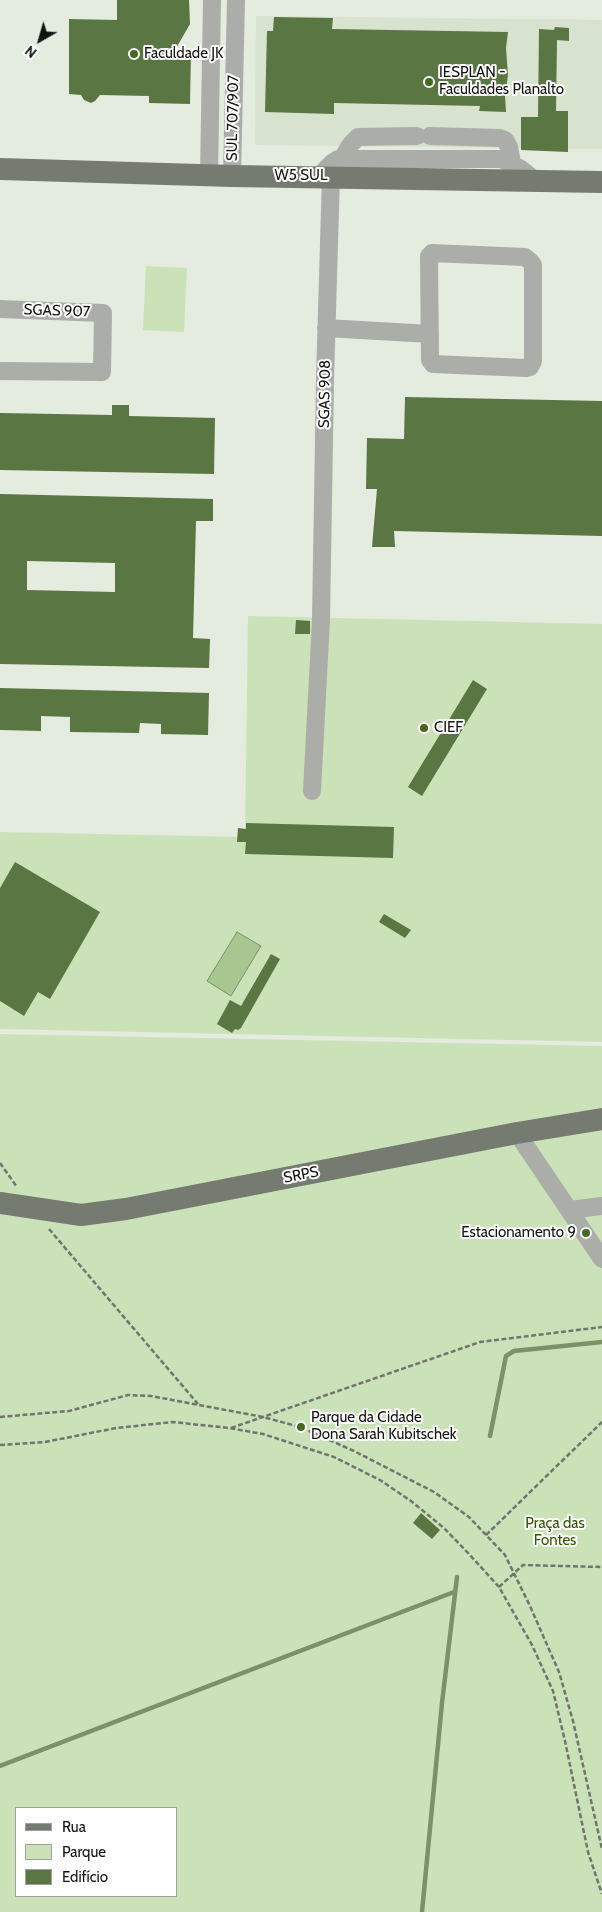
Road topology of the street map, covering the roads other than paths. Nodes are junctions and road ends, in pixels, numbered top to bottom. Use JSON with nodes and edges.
{"nodes":[{"id":1,"x":212,"y":0,"type":"edge"},
{"id":2,"x":236,"y":0,"type":"edge"},
{"id":3,"x":512,"y":164,"type":"junction"},
{"id":4,"x":0,"y":169,"type":"edge"},
{"id":5,"x":330,"y":171,"type":"junction"},
{"id":6,"x":209,"y":175,"type":"junction"},
{"id":7,"x":232,"y":176,"type":"junction"},
{"id":8,"x":536,"y":182,"type":"junction"},
{"id":9,"x":602,"y":182,"type":"edge"},
{"id":10,"x":0,"y":308,"type":"edge"},
{"id":11,"x":326,"y":328,"type":"junction"},
{"id":12,"x":430,"y":334,"type":"junction"},
{"id":13,"x":0,"y":371,"type":"edge"},
{"id":14,"x":312,"y":791,"type":"dead end"},
{"id":15,"x":602,"y":1119,"type":"edge"},
{"id":16,"x":517,"y":1133,"type":"junction"},
{"id":17,"x":0,"y":1203,"type":"edge"},
{"id":18,"x":602,"y":1206,"type":"edge"},
{"id":19,"x":569,"y":1210,"type":"junction"},
{"id":20,"x":602,"y":1259,"type":"edge"}],
"edges":[{"from":1,"to":6,"type":"street","name":"SUL 707/907"},
{"from":2,"to":7,"type":"street","name":"SUL 707/907"},
{"from":3,"to":5,"type":"street"},
{"from":3,"to":5,"type":"street"},
{"from":3,"to":8,"type":"street"},
{"from":4,"to":6,"type":"main road","name":"W5 SUL"},
{"from":5,"to":7,"type":"main road","name":"W5 SUL"},
{"from":5,"to":8,"type":"main road","name":"W5 SUL"},
{"from":5,"to":11,"type":"street","name":"SGAS 908"},
{"from":6,"to":7,"type":"main road","name":"W5 SUL"},
{"from":8,"to":9,"type":"main road","name":"W5 SUL"},
{"from":10,"to":13,"type":"street","name":"SGAS 907"},
{"from":11,"to":12,"type":"street"},
{"from":11,"to":14,"type":"street","name":"SGAS 908"},
{"from":12,"to":12,"type":"street"},
{"from":15,"to":16,"type":"main road","name":"SRPS"},
{"from":16,"to":17,"type":"main road","name":"SRPS"},
{"from":16,"to":19,"type":"street"},
{"from":18,"to":19,"type":"street"},
{"from":19,"to":20,"type":"street"}]}
